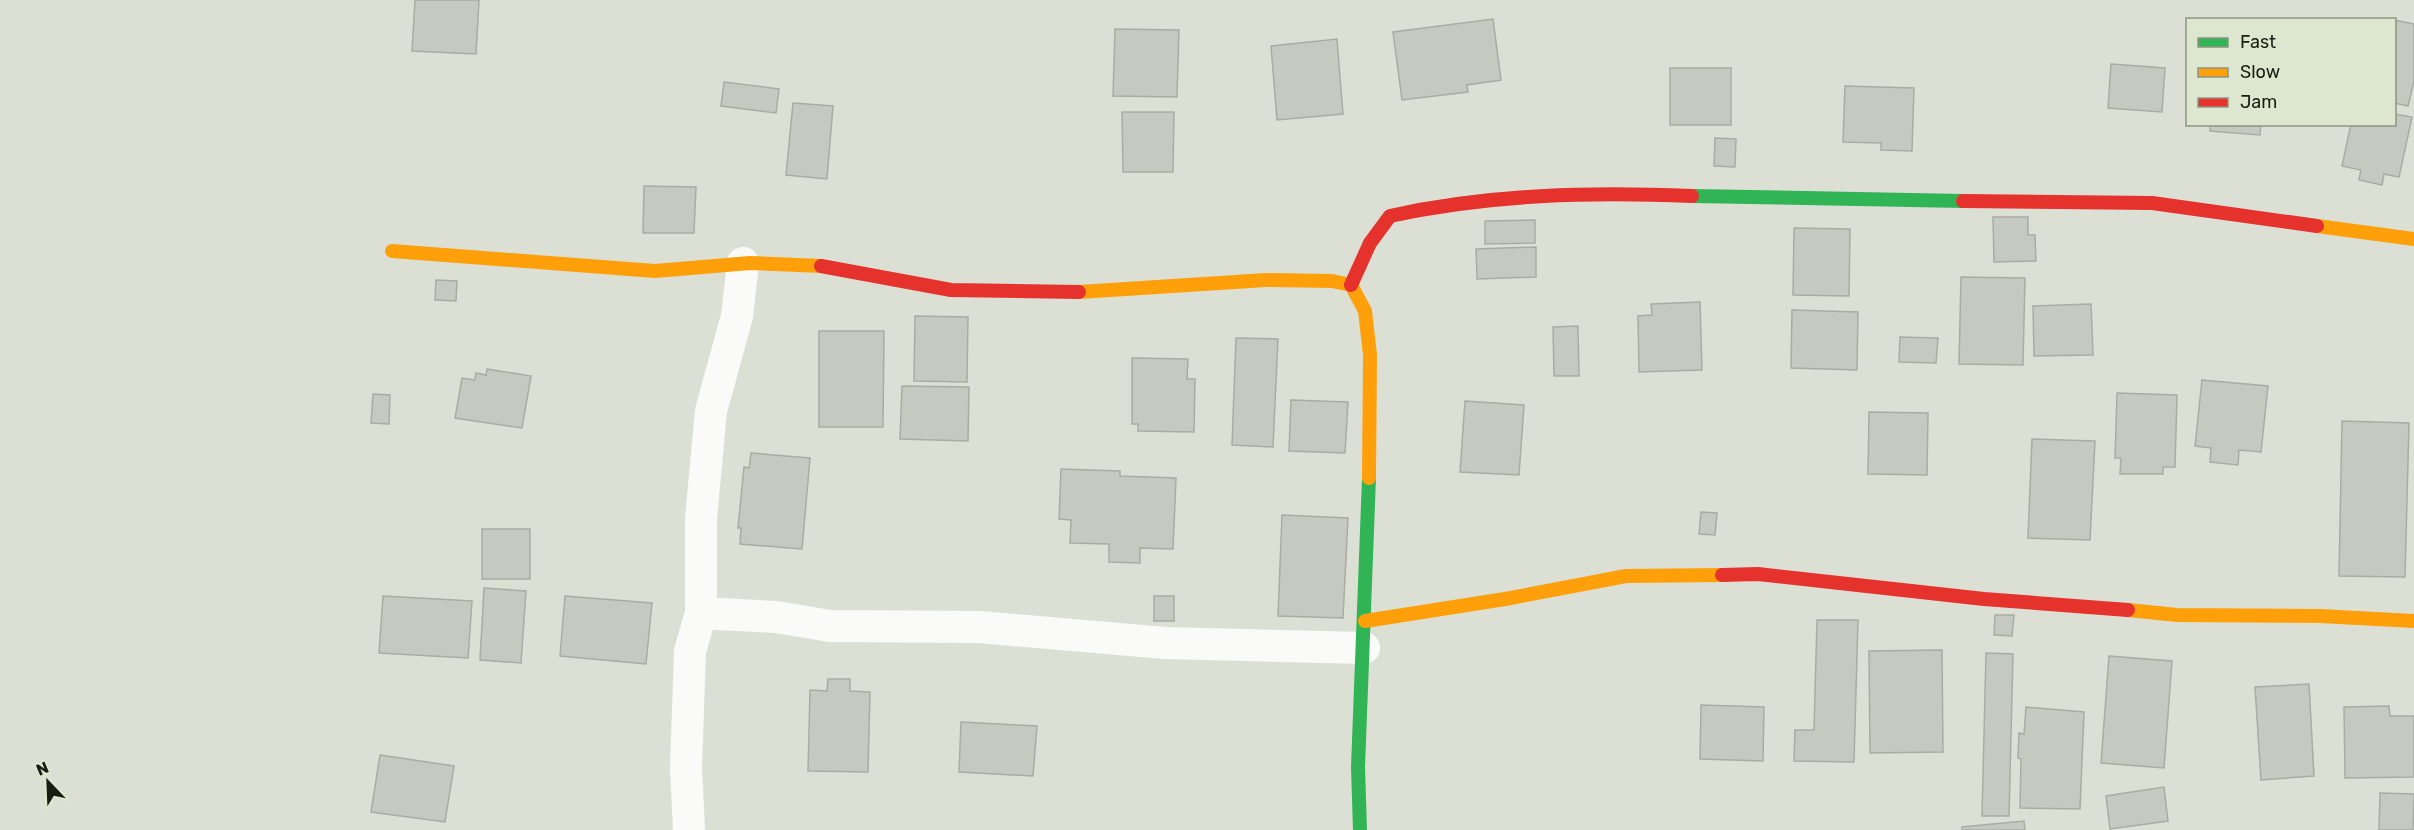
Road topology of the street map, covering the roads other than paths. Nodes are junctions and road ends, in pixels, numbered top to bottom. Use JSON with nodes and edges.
{"nodes":[{"id":1,"x":2414,"y":239,"type":"edge"},
{"id":2,"x":392,"y":251,"type":"dead end"},
{"id":3,"x":743,"y":263,"type":"junction"},
{"id":4,"x":1351,"y":285,"type":"junction"},
{"id":5,"x":700,"y":613,"type":"junction"},
{"id":6,"x":2414,"y":621,"type":"edge"},
{"id":7,"x":1364,"y":634,"type":"junction"},
{"id":8,"x":689,"y":830,"type":"edge"},
{"id":9,"x":1360,"y":830,"type":"edge"}],
"edges":[{"from":1,"to":4,"type":"street"},
{"from":2,"to":3,"type":"street"},
{"from":3,"to":4,"type":"street"},
{"from":3,"to":5,"type":"street"},
{"from":4,"to":7,"type":"street"},
{"from":5,"to":7,"type":"street"},
{"from":5,"to":8,"type":"street"},
{"from":6,"to":7,"type":"street"},
{"from":7,"to":9,"type":"street"}]}
